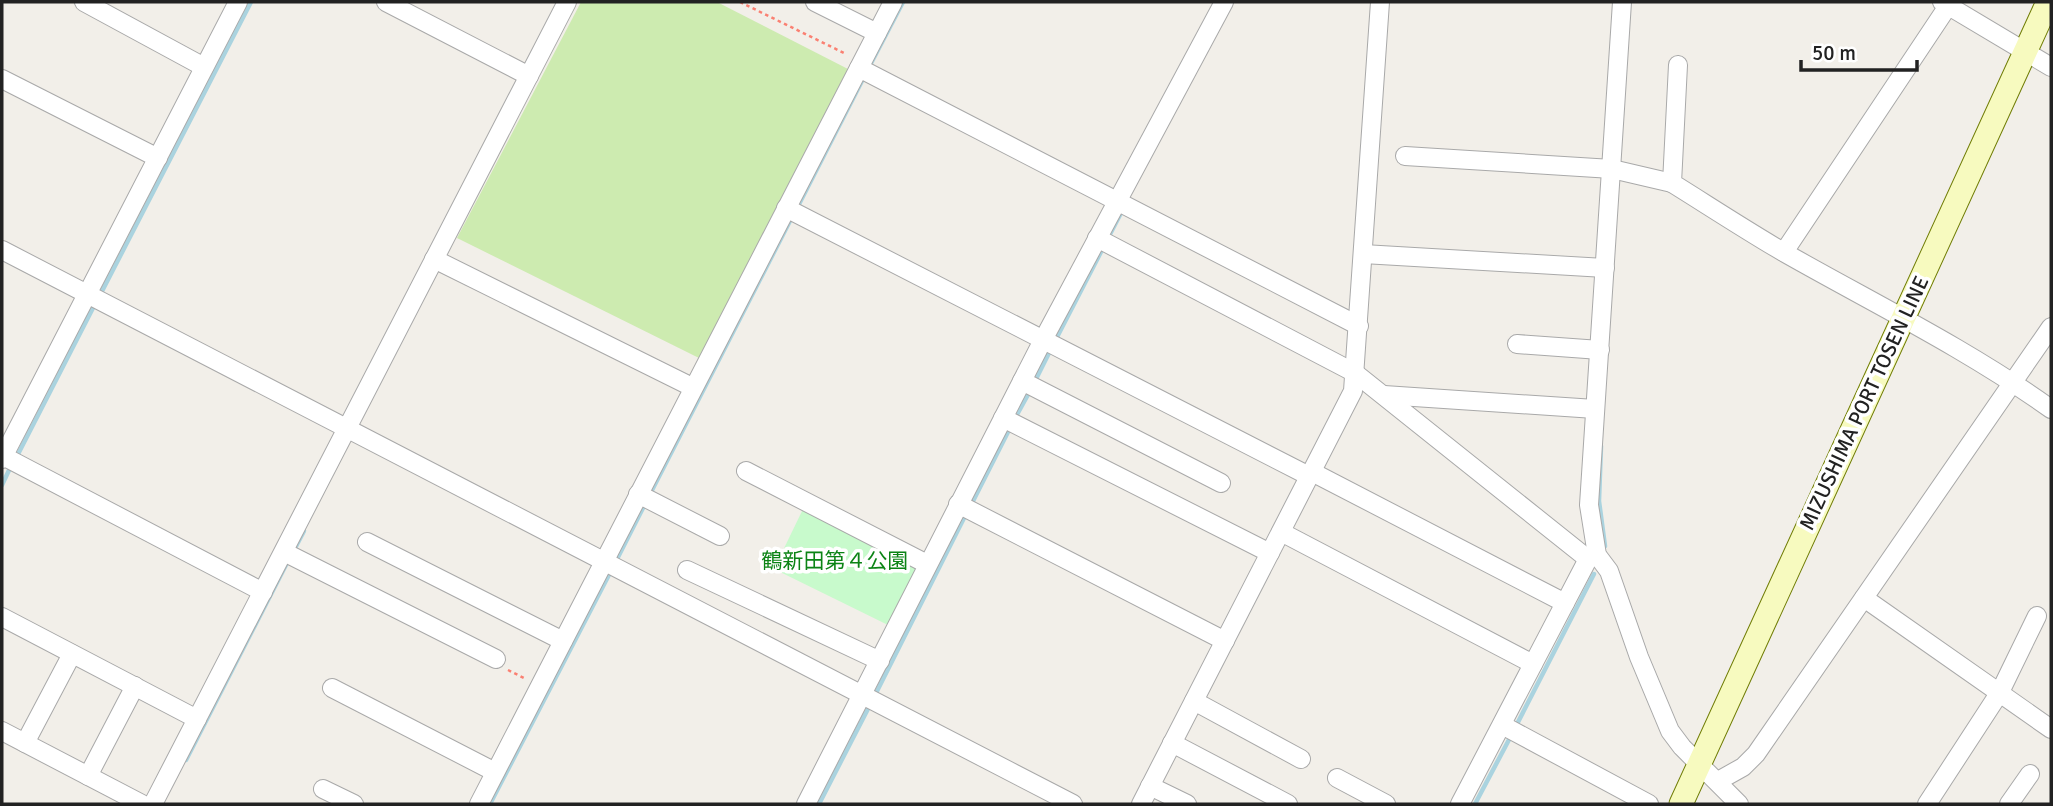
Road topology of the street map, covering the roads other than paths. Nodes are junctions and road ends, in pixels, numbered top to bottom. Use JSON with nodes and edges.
{"nodes":[{"id":1,"x":84,"y":2,"type":"edge"},
{"id":2,"x":238,"y":2,"type":"edge"},
{"id":3,"x":386,"y":2,"type":"edge"},
{"id":4,"x":567,"y":2,"type":"edge"},
{"id":5,"x":815,"y":2,"type":"edge"},
{"id":6,"x":893,"y":2,"type":"edge"},
{"id":7,"x":1380,"y":2,"type":"edge"},
{"id":8,"x":1622,"y":2,"type":"edge"},
{"id":9,"x":2048,"y":2,"type":"edge"},
{"id":10,"x":1220,"y":3,"type":"edge"},
{"id":11,"x":1945,"y":4,"type":"edge"},
{"id":12,"x":877,"y":33,"type":"junction"},
{"id":13,"x":2025,"y":52,"type":"junction"},
{"id":14,"x":1678,"y":65,"type":"dead end"},
{"id":15,"x":204,"y":67,"type":"junction"},
{"id":16,"x":2051,"y":67,"type":"edge"},
{"id":17,"x":863,"y":68,"type":"junction"},
{"id":18,"x":529,"y":76,"type":"junction"},
{"id":19,"x":2,"y":79,"type":"edge"},
{"id":20,"x":1405,"y":156,"type":"dead end"},
{"id":21,"x":158,"y":158,"type":"junction"},
{"id":22,"x":1617,"y":170,"type":"junction"},
{"id":23,"x":1672,"y":183,"type":"junction"},
{"id":24,"x":1122,"y":205,"type":"junction"},
{"id":25,"x":792,"y":211,"type":"junction"},
{"id":26,"x":1103,"y":241,"type":"junction"},
{"id":27,"x":2,"y":250,"type":"edge"},
{"id":28,"x":1784,"y":252,"type":"junction"},
{"id":29,"x":1363,"y":254,"type":"junction"},
{"id":30,"x":439,"y":262,"type":"junction"},
{"id":31,"x":1605,"y":268,"type":"junction"},
{"id":32,"x":94,"y":298,"type":"junction"},
{"id":33,"x":1903,"y":317,"type":"junction"},
{"id":34,"x":1359,"y":326,"type":"junction"},
{"id":35,"x":2051,"y":327,"type":"edge"},
{"id":36,"x":1517,"y":344,"type":"dead end"},
{"id":37,"x":1049,"y":345,"type":"junction"},
{"id":38,"x":1600,"y":350,"type":"junction"},
{"id":39,"x":1355,"y":373,"type":"junction"},
{"id":40,"x":2014,"y":382,"type":"junction"},
{"id":41,"x":1028,"y":385,"type":"junction"},
{"id":42,"x":692,"y":387,"type":"junction"},
{"id":43,"x":1384,"y":395,"type":"junction"},
{"id":44,"x":1595,"y":409,"type":"junction"},
{"id":45,"x":2051,"y":409,"type":"edge"},
{"id":46,"x":1010,"y":421,"type":"junction"},
{"id":47,"x":352,"y":431,"type":"junction"},
{"id":48,"x":8,"y":459,"type":"edge"},
{"id":49,"x":746,"y":471,"type":"dead end"},
{"id":50,"x":1311,"y":474,"type":"junction"},
{"id":51,"x":1221,"y":483,"type":"dead end"},
{"id":52,"x":645,"y":497,"type":"junction"},
{"id":53,"x":965,"y":508,"type":"junction"},
{"id":54,"x":1281,"y":532,"type":"junction"},
{"id":55,"x":720,"y":536,"type":"dead end"},
{"id":56,"x":367,"y":542,"type":"dead end"},
{"id":57,"x":1270,"y":553,"type":"junction"},
{"id":58,"x":288,"y":554,"type":"junction"},
{"id":59,"x":1593,"y":557,"type":"junction"},
{"id":60,"x":927,"y":564,"type":"junction"},
{"id":61,"x":611,"y":565,"type":"junction"},
{"id":62,"x":687,"y":570,"type":"dead end"},
{"id":63,"x":263,"y":592,"type":"junction"},
{"id":64,"x":1864,"y":597,"type":"junction"},
{"id":65,"x":1565,"y":603,"type":"junction"},
{"id":66,"x":2037,"y":616,"type":"dead end"},
{"id":67,"x":4,"y":624,"type":"edge"},
{"id":68,"x":563,"y":641,"type":"junction"},
{"id":69,"x":1225,"y":641,"type":"junction"},
{"id":70,"x":72,"y":654,"type":"junction"},
{"id":71,"x":496,"y":659,"type":"road end"},
{"id":72,"x":880,"y":661,"type":"junction"},
{"id":73,"x":1533,"y":664,"type":"junction"},
{"id":74,"x":135,"y":686,"type":"junction"},
{"id":75,"x":332,"y":688,"type":"dead end"},
{"id":76,"x":2000,"y":692,"type":"junction"},
{"id":77,"x":869,"y":699,"type":"junction"},
{"id":78,"x":1194,"y":701,"type":"junction"},
{"id":79,"x":197,"y":719,"type":"junction"},
{"id":80,"x":1509,"y":729,"type":"junction"},
{"id":81,"x":2051,"y":729,"type":"edge"},
{"id":82,"x":2,"y":731,"type":"edge"},
{"id":83,"x":25,"y":743,"type":"junction"},
{"id":84,"x":1172,"y":743,"type":"junction"},
{"id":85,"x":1301,"y":759,"type":"dead end"},
{"id":86,"x":1699,"y":764,"type":"junction"},
{"id":87,"x":495,"y":772,"type":"junction"},
{"id":88,"x":2030,"y":774,"type":"dead end"},
{"id":89,"x":88,"y":776,"type":"junction"},
{"id":90,"x":1337,"y":778,"type":"dead end"},
{"id":91,"x":1718,"y":781,"type":"junction"},
{"id":92,"x":1150,"y":786,"type":"junction"},
{"id":93,"x":323,"y":789,"type":"dead end"},
{"id":94,"x":142,"y":804,"type":"edge"},
{"id":95,"x":153,"y":804,"type":"edge"},
{"id":96,"x":354,"y":804,"type":"edge"},
{"id":97,"x":479,"y":804,"type":"edge"},
{"id":98,"x":806,"y":804,"type":"edge"},
{"id":99,"x":1073,"y":804,"type":"edge"},
{"id":100,"x":1141,"y":804,"type":"edge"},
{"id":101,"x":1187,"y":804,"type":"edge"},
{"id":102,"x":1289,"y":804,"type":"edge"},
{"id":103,"x":1386,"y":804,"type":"edge"},
{"id":104,"x":1460,"y":804,"type":"edge"},
{"id":105,"x":1649,"y":804,"type":"edge"},
{"id":106,"x":1681,"y":804,"type":"edge"},
{"id":107,"x":1739,"y":804,"type":"edge"},
{"id":108,"x":1927,"y":804,"type":"edge"},
{"id":109,"x":2009,"y":804,"type":"edge"}],
"edges":[{"from":1,"to":15,"type":"street"},
{"from":2,"to":15,"type":"street"},
{"from":3,"to":18,"type":"street"},
{"from":4,"to":18,"type":"street"},
{"from":5,"to":12,"type":"street"},
{"from":6,"to":12,"type":"street"},
{"from":7,"to":29,"type":"street"},
{"from":8,"to":22,"type":"street"},
{"from":9,"to":13,"type":"main road","name":"MIZUSHIMA PORT TOSEN LINE"},
{"from":10,"to":24,"type":"street"},
{"from":11,"to":13,"type":"street"},
{"from":11,"to":28,"type":"street"},
{"from":12,"to":17,"type":"street"},
{"from":13,"to":16,"type":"street"},
{"from":13,"to":33,"type":"main road","name":"MIZUSHIMA PORT TOSEN LINE"},
{"from":14,"to":23,"type":"street"},
{"from":15,"to":21,"type":"street"},
{"from":17,"to":24,"type":"street"},
{"from":17,"to":25,"type":"street"},
{"from":18,"to":30,"type":"street"},
{"from":19,"to":21,"type":"street"},
{"from":20,"to":22,"type":"street"},
{"from":21,"to":32,"type":"street"},
{"from":22,"to":23,"type":"street"},
{"from":22,"to":31,"type":"street"},
{"from":23,"to":28,"type":"street"},
{"from":24,"to":26,"type":"street"},
{"from":24,"to":34,"type":"street"},
{"from":25,"to":37,"type":"street"},
{"from":25,"to":42,"type":"street"},
{"from":26,"to":37,"type":"street"},
{"from":26,"to":39,"type":"street"},
{"from":27,"to":32,"type":"street"},
{"from":28,"to":33,"type":"street"},
{"from":29,"to":31,"type":"street"},
{"from":29,"to":34,"type":"street"},
{"from":30,"to":42,"type":"street"},
{"from":30,"to":47,"type":"street"},
{"from":31,"to":38,"type":"street"},
{"from":32,"to":47,"type":"street"},
{"from":32,"to":48,"type":"street"},
{"from":33,"to":40,"type":"street"},
{"from":33,"to":86,"type":"main road","name":"MIZUSHIMA PORT TOSEN LINE"},
{"from":34,"to":39,"type":"street"},
{"from":35,"to":40,"type":"street"},
{"from":36,"to":38,"type":"street"},
{"from":37,"to":41,"type":"street"},
{"from":37,"to":50,"type":"street"},
{"from":38,"to":44,"type":"street"},
{"from":39,"to":43,"type":"street"},
{"from":39,"to":50,"type":"street"},
{"from":40,"to":45,"type":"street"},
{"from":40,"to":64,"type":"street"},
{"from":41,"to":46,"type":"street"},
{"from":41,"to":51,"type":"street"},
{"from":42,"to":52,"type":"street"},
{"from":43,"to":44,"type":"street"},
{"from":43,"to":59,"type":"street"},
{"from":44,"to":59,"type":"street"},
{"from":46,"to":53,"type":"street"},
{"from":46,"to":57,"type":"street"},
{"from":47,"to":58,"type":"street"},
{"from":47,"to":61,"type":"street"},
{"from":48,"to":63,"type":"street"},
{"from":49,"to":60,"type":"street"},
{"from":50,"to":54,"type":"street"},
{"from":50,"to":65,"type":"street"},
{"from":52,"to":55,"type":"street"},
{"from":52,"to":61,"type":"street"},
{"from":53,"to":60,"type":"street"},
{"from":53,"to":69,"type":"street"},
{"from":54,"to":57,"type":"street"},
{"from":54,"to":73,"type":"street"},
{"from":56,"to":68,"type":"street"},
{"from":57,"to":69,"type":"street"},
{"from":58,"to":63,"type":"street"},
{"from":58,"to":71,"type":"street"},
{"from":59,"to":65,"type":"street"},
{"from":59,"to":86,"type":"street"},
{"from":60,"to":72,"type":"street"},
{"from":61,"to":68,"type":"street"},
{"from":61,"to":77,"type":"street"},
{"from":62,"to":72,"type":"street"},
{"from":63,"to":79,"type":"street"},
{"from":64,"to":76,"type":"street"},
{"from":64,"to":91,"type":"street"},
{"from":65,"to":73,"type":"street"},
{"from":66,"to":76,"type":"street"},
{"from":67,"to":70,"type":"street"},
{"from":68,"to":87,"type":"street"},
{"from":69,"to":78,"type":"street"},
{"from":70,"to":74,"type":"street"},
{"from":70,"to":83,"type":"street"},
{"from":72,"to":77,"type":"street"},
{"from":73,"to":80,"type":"street"},
{"from":74,"to":79,"type":"street"},
{"from":74,"to":89,"type":"street"},
{"from":75,"to":87,"type":"street"},
{"from":76,"to":81,"type":"street"},
{"from":76,"to":108,"type":"street"},
{"from":77,"to":98,"type":"street"},
{"from":77,"to":99,"type":"street"},
{"from":78,"to":84,"type":"street"},
{"from":78,"to":85,"type":"street"},
{"from":79,"to":95,"type":"street"},
{"from":80,"to":104,"type":"street"},
{"from":80,"to":105,"type":"street"},
{"from":82,"to":83,"type":"street"},
{"from":83,"to":89,"type":"street"},
{"from":84,"to":92,"type":"street"},
{"from":84,"to":102,"type":"street"},
{"from":86,"to":91,"type":"street"},
{"from":86,"to":106,"type":"main road","name":"MIZUSHIMA PORT TOSEN LINE"},
{"from":87,"to":97,"type":"street"},
{"from":88,"to":109,"type":"street"},
{"from":89,"to":94,"type":"street"},
{"from":90,"to":103,"type":"street"},
{"from":91,"to":107,"type":"street"},
{"from":92,"to":100,"type":"street"},
{"from":92,"to":101,"type":"street"},
{"from":93,"to":96,"type":"street"}]}
